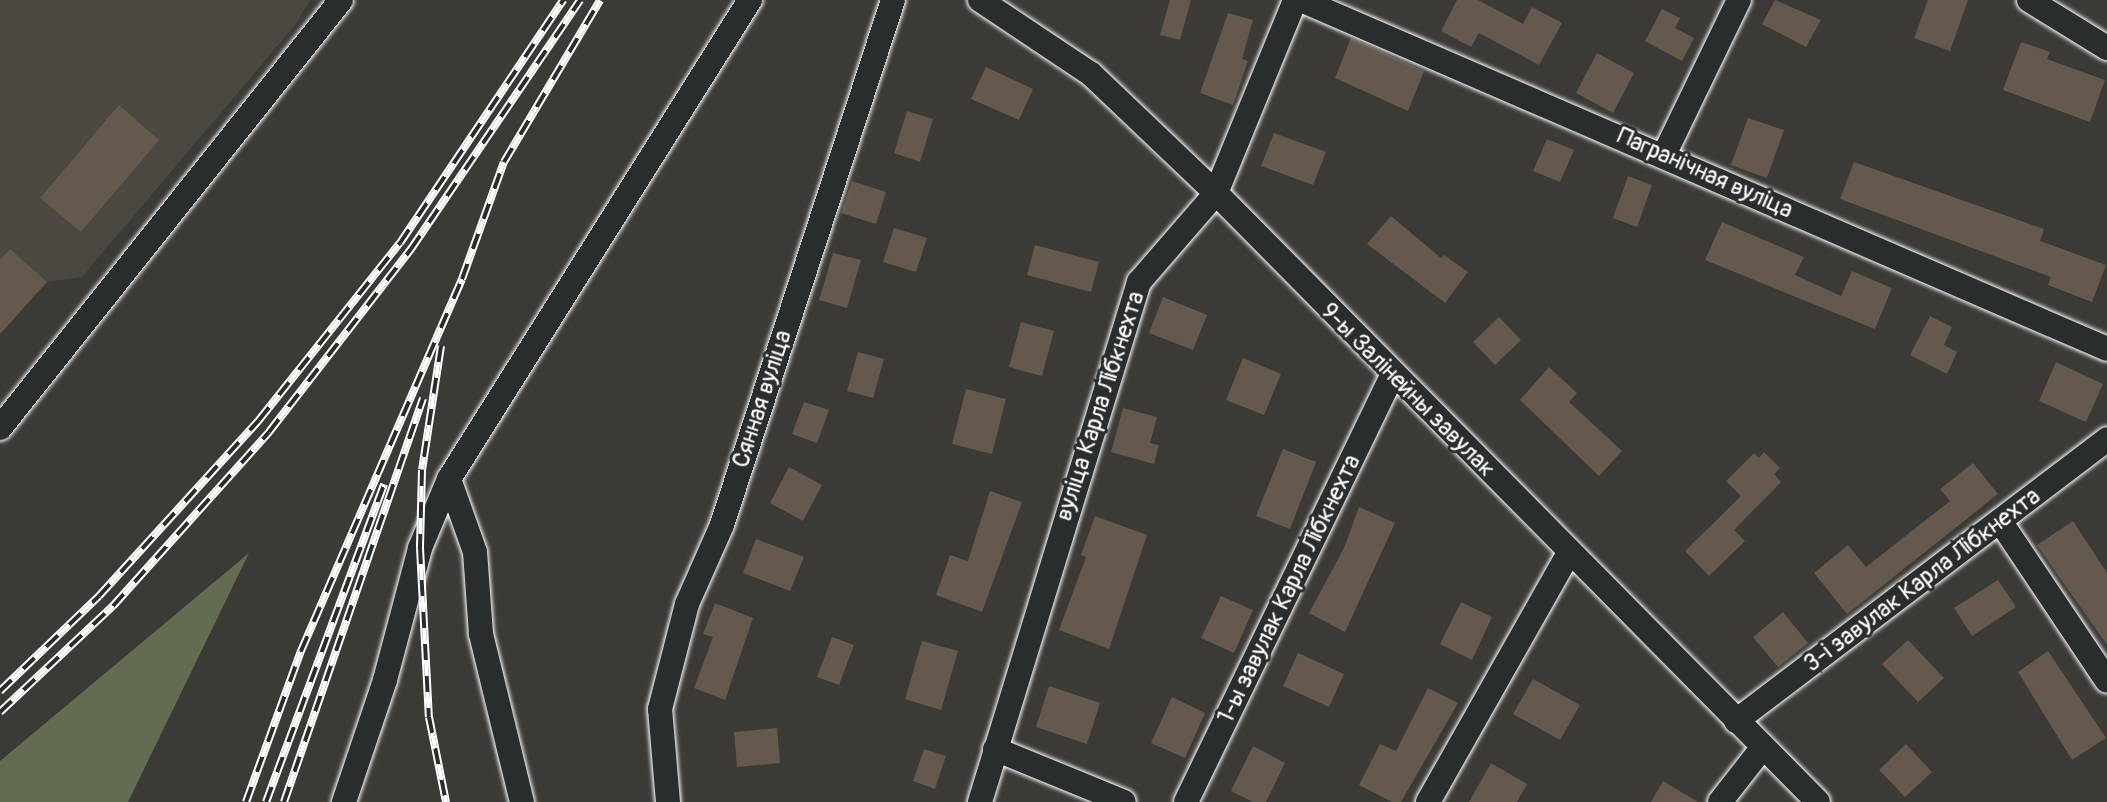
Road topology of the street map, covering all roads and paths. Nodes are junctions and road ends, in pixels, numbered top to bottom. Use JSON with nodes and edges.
{"nodes":[{"id":1,"x":341,"y":0,"type":"edge"},
{"id":2,"x":750,"y":0,"type":"edge"},
{"id":3,"x":893,"y":0,"type":"edge"},
{"id":4,"x":980,"y":0,"type":"edge"},
{"id":5,"x":1295,"y":0,"type":"edge"},
{"id":6,"x":1301,"y":0,"type":"edge"},
{"id":7,"x":1739,"y":0,"type":"edge"},
{"id":8,"x":2029,"y":0,"type":"edge"},
{"id":9,"x":2107,"y":48,"type":"edge"},
{"id":10,"x":1664,"y":155,"type":"junction"},
{"id":11,"x":1216,"y":193,"type":"junction"},
{"id":12,"x":2107,"y":349,"type":"edge"},
{"id":13,"x":1392,"y":375,"type":"junction"},
{"id":14,"x":0,"y":428,"type":"edge"},
{"id":15,"x":2107,"y":439,"type":"edge"},
{"id":16,"x":449,"y":479,"type":"junction"},
{"id":17,"x":2000,"y":521,"type":"junction"},
{"id":18,"x":1569,"y":553,"type":"junction"},
{"id":19,"x":2107,"y":681,"type":"edge"},
{"id":20,"x":1736,"y":721,"type":"junction"},
{"id":21,"x":1763,"y":747,"type":"junction"},
{"id":22,"x":995,"y":749,"type":"junction"},
{"id":23,"x":344,"y":802,"type":"edge"},
{"id":24,"x":522,"y":802,"type":"edge"},
{"id":25,"x":667,"y":802,"type":"edge"},
{"id":26,"x":980,"y":802,"type":"edge"},
{"id":27,"x":1124,"y":802,"type":"edge"},
{"id":28,"x":1186,"y":802,"type":"edge"},
{"id":29,"x":1428,"y":802,"type":"edge"},
{"id":30,"x":1720,"y":802,"type":"edge"},
{"id":31,"x":1818,"y":802,"type":"edge"}],
"edges":[{"from":1,"to":14,"type":"street"},
{"from":2,"to":16,"type":"street"},
{"from":3,"to":25,"type":"street","name":"Сянная вуліца"},
{"from":4,"to":11,"type":"street","name":"9-ы Залінейны завулак"},
{"from":5,"to":11,"type":"street","name":"вуліца Карла Лібкнехта"},
{"from":6,"to":10,"type":"street","name":"Пагранічная вуліца"},
{"from":7,"to":10,"type":"street"},
{"from":8,"to":9,"type":"street"},
{"from":10,"to":12,"type":"street","name":"Пагранічная вуліца"},
{"from":11,"to":13,"type":"street","name":"9-ы Залінейны завулак"},
{"from":11,"to":22,"type":"street","name":"вуліца Карла Лібкнехта"},
{"from":13,"to":18,"type":"street","name":"9-ы Залінейны завулак"},
{"from":13,"to":28,"type":"street","name":"1-ы завулак Карла Лібкнехта"},
{"from":15,"to":17,"type":"street","name":"3-і завулак Карла Лібкнехта"},
{"from":16,"to":23,"type":"street"},
{"from":16,"to":24,"type":"street"},
{"from":17,"to":19,"type":"street"},
{"from":17,"to":20,"type":"street","name":"3-і завулак Карла Лібкнехта"},
{"from":18,"to":20,"type":"street","name":"9-ы Залінейны завулак"},
{"from":18,"to":29,"type":"street"},
{"from":20,"to":21,"type":"street","name":"9-ы Залінейны завулак"},
{"from":21,"to":30,"type":"street"},
{"from":21,"to":31,"type":"street","name":"9-ы Залінейны завулак"},
{"from":22,"to":26,"type":"street","name":"вуліца Карла Лібкнехта"},
{"from":22,"to":27,"type":"street"}]}
